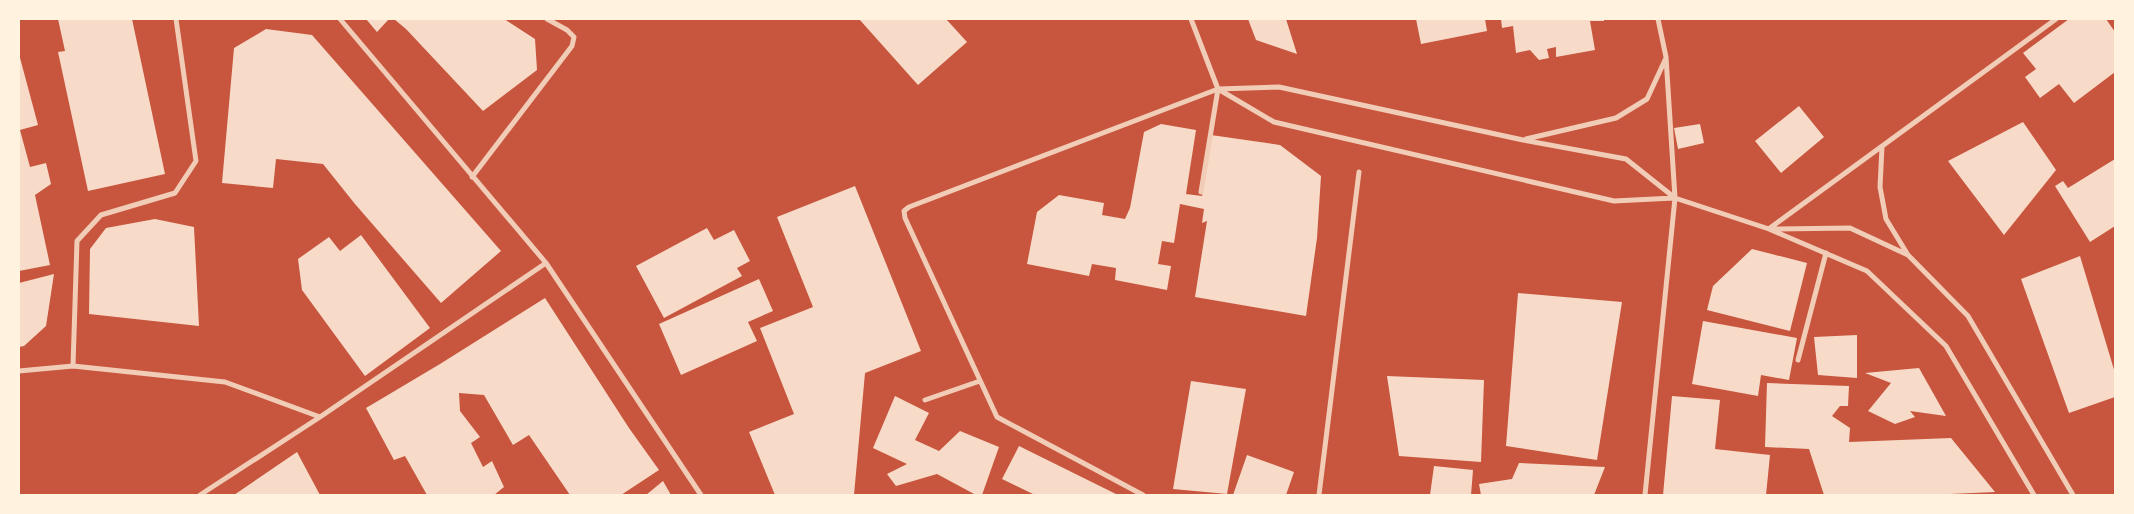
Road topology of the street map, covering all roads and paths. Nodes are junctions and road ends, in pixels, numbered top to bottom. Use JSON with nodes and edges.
{"nodes":[{"id":1,"x":176,"y":19,"type":"edge"},
{"id":2,"x":340,"y":19,"type":"edge"},
{"id":3,"x":547,"y":19,"type":"edge"},
{"id":4,"x":1191,"y":19,"type":"edge"},
{"id":5,"x":1658,"y":19,"type":"edge"},
{"id":6,"x":2056,"y":19,"type":"edge"},
{"id":7,"x":1666,"y":57,"type":"junction"},
{"id":8,"x":1218,"y":89,"type":"junction"},
{"id":9,"x":1523,"y":140,"type":"junction"},
{"id":10,"x":1882,"y":147,"type":"junction"},
{"id":11,"x":1359,"y":172,"type":"dead end"},
{"id":12,"x":472,"y":177,"type":"junction"},
{"id":13,"x":1201,"y":192,"type":"dead end"},
{"id":14,"x":1675,"y":198,"type":"junction"},
{"id":15,"x":1769,"y":229,"type":"junction"},
{"id":16,"x":1826,"y":253,"type":"junction"},
{"id":17,"x":1908,"y":255,"type":"junction"},
{"id":18,"x":546,"y":263,"type":"junction"},
{"id":19,"x":1798,"y":360,"type":"dead end"},
{"id":20,"x":73,"y":366,"type":"junction"},
{"id":21,"x":19,"y":371,"type":"edge"},
{"id":22,"x":980,"y":381,"type":"junction"},
{"id":23,"x":925,"y":400,"type":"dead end"},
{"id":24,"x":320,"y":417,"type":"junction"},
{"id":25,"x":200,"y":495,"type":"edge"},
{"id":26,"x":701,"y":495,"type":"edge"},
{"id":27,"x":1143,"y":495,"type":"edge"},
{"id":28,"x":1319,"y":495,"type":"edge"},
{"id":29,"x":1645,"y":495,"type":"edge"},
{"id":30,"x":2034,"y":495,"type":"edge"},
{"id":31,"x":2073,"y":495,"type":"edge"}],
"edges":[{"from":1,"to":20,"type":"street"},
{"from":2,"to":12,"type":"street"},
{"from":3,"to":12,"type":"street"},
{"from":4,"to":8,"type":"street"},
{"from":5,"to":7,"type":"street"},
{"from":6,"to":10,"type":"street"},
{"from":7,"to":9,"type":"street"},
{"from":7,"to":14,"type":"street"},
{"from":8,"to":9,"type":"street"},
{"from":8,"to":13,"type":"street"},
{"from":8,"to":14,"type":"street"},
{"from":8,"to":22,"type":"street"},
{"from":9,"to":14,"type":"street"},
{"from":10,"to":15,"type":"street"},
{"from":10,"to":17,"type":"street"},
{"from":11,"to":28,"type":"street"},
{"from":12,"to":18,"type":"street"},
{"from":14,"to":15,"type":"street"},
{"from":14,"to":29,"type":"street"},
{"from":15,"to":16,"type":"street"},
{"from":15,"to":17,"type":"street"},
{"from":16,"to":19,"type":"street"},
{"from":16,"to":30,"type":"street"},
{"from":17,"to":31,"type":"street"},
{"from":18,"to":24,"type":"street"},
{"from":18,"to":26,"type":"street"},
{"from":20,"to":21,"type":"street"},
{"from":20,"to":24,"type":"street"},
{"from":22,"to":23,"type":"street"},
{"from":22,"to":27,"type":"street"},
{"from":24,"to":25,"type":"street"}]}
